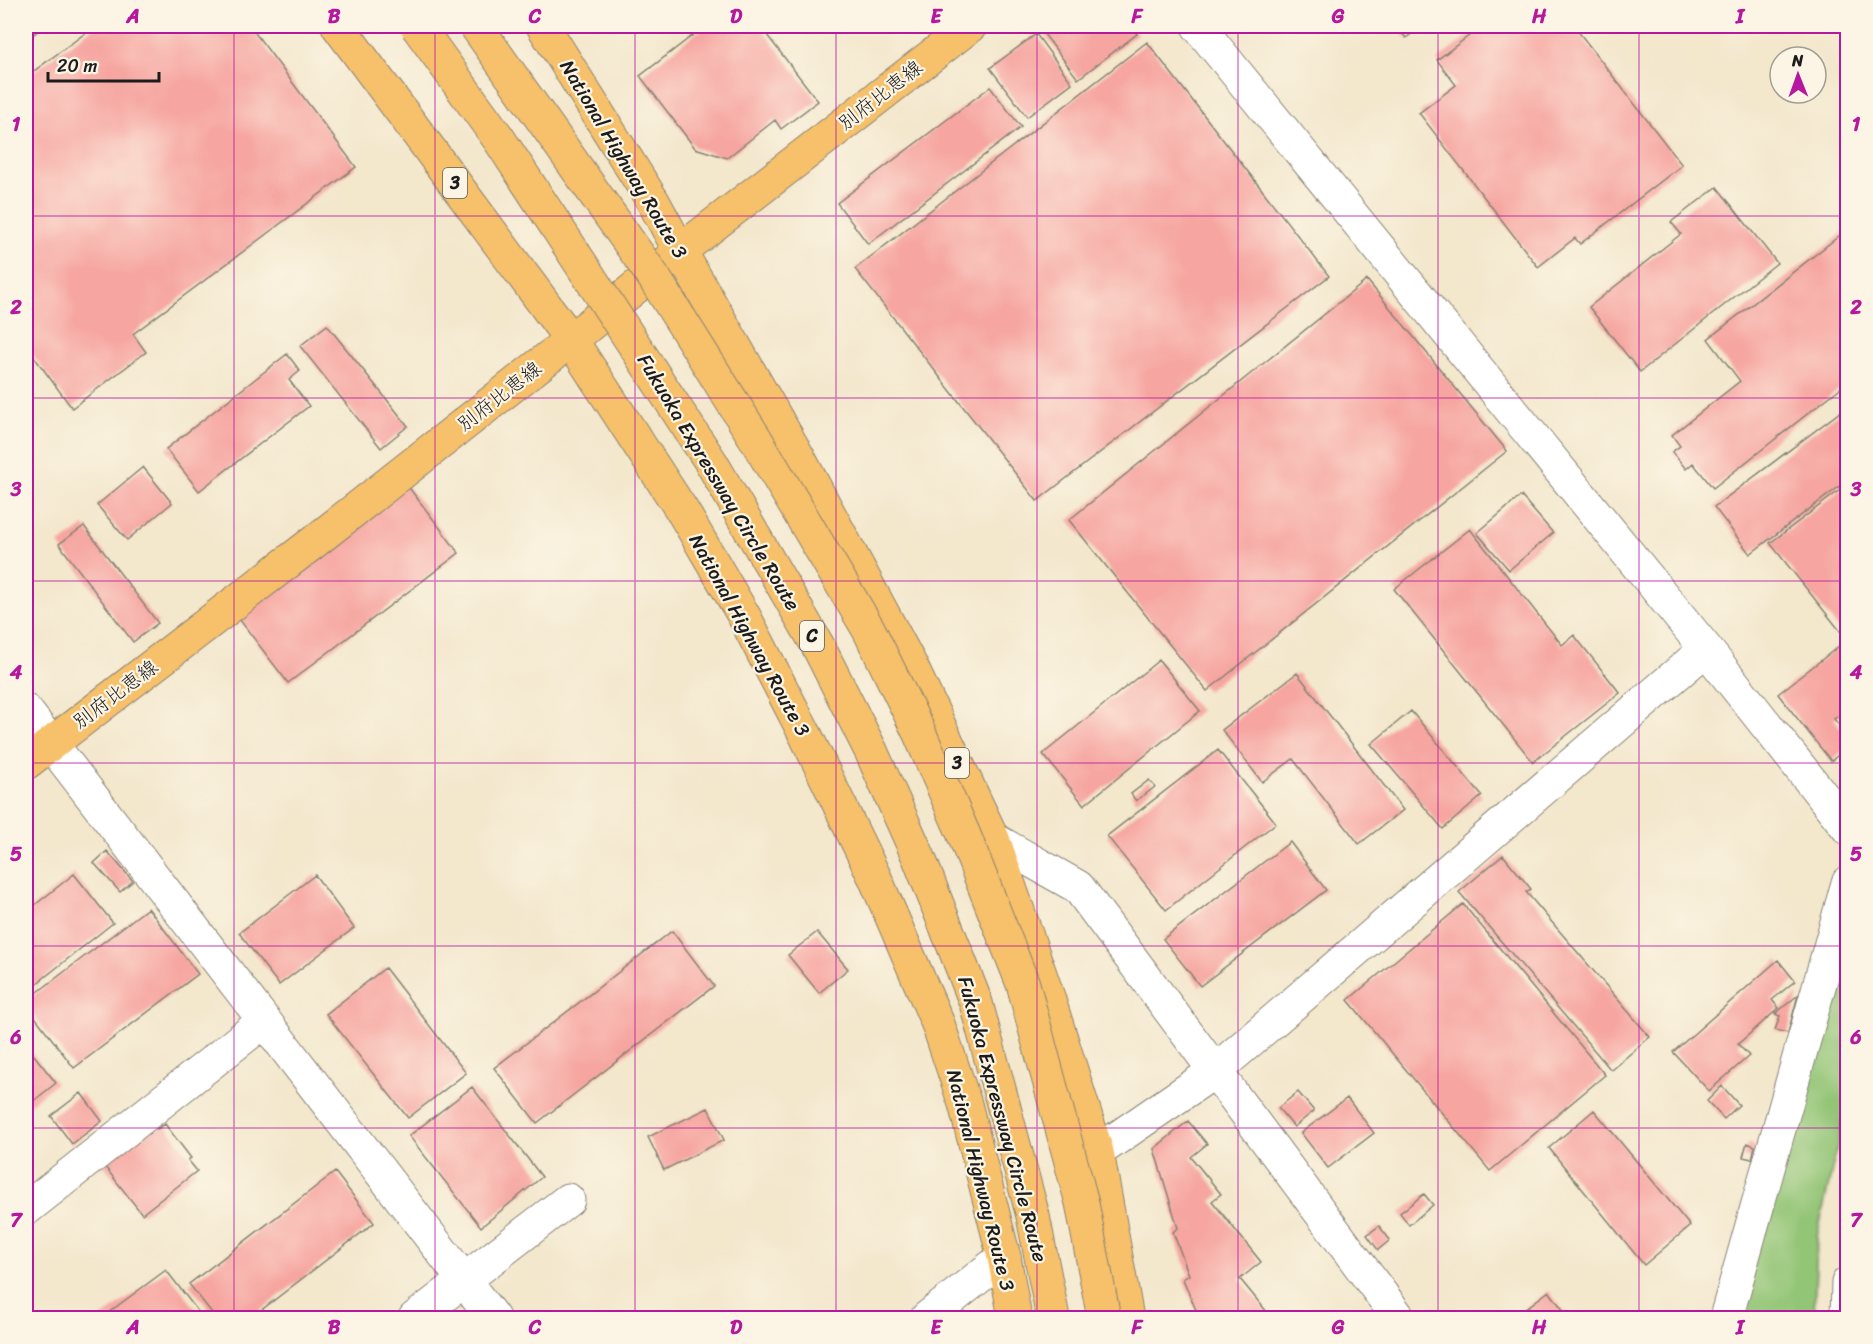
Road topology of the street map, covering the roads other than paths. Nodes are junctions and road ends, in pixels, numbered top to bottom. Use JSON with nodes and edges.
{"nodes":[{"id":1,"x":417,"y":26,"type":"edge"},
{"id":2,"x":476,"y":26,"type":"edge"},
{"id":3,"x":543,"y":26,"type":"edge"},
{"id":4,"x":970,"y":26,"type":"edge"},
{"id":5,"x":1198,"y":26,"type":"edge"},
{"id":6,"x":346,"y":33,"type":"edge"},
{"id":7,"x":680,"y":251,"type":"junction"},
{"id":8,"x":571,"y":340,"type":"junction"},
{"id":9,"x":1706,"y":649,"type":"junction"},
{"id":10,"x":26,"y":711,"type":"edge"},
{"id":11,"x":38,"y":753,"type":"edge"},
{"id":12,"x":1848,"y":828,"type":"edge"},
{"id":13,"x":993,"y":839,"type":"junction"},
{"id":14,"x":1848,"y":883,"type":"edge"},
{"id":15,"x":263,"y":1022,"type":"junction"},
{"id":16,"x":1215,"y":1071,"type":"junction"},
{"id":17,"x":1097,"y":1152,"type":"junction"},
{"id":18,"x":568,"y":1200,"type":"dead end"},
{"id":19,"x":26,"y":1209,"type":"edge"},
{"id":20,"x":1004,"y":1257,"type":"junction"},
{"id":21,"x":464,"y":1281,"type":"junction"},
{"id":22,"x":1848,"y":1282,"type":"edge"},
{"id":23,"x":415,"y":1318,"type":"edge"},
{"id":24,"x":493,"y":1318,"type":"edge"},
{"id":25,"x":927,"y":1318,"type":"edge"},
{"id":26,"x":1015,"y":1318,"type":"edge"},
{"id":27,"x":1053,"y":1318,"type":"edge"},
{"id":28,"x":1104,"y":1318,"type":"edge"},
{"id":29,"x":1127,"y":1318,"type":"edge"},
{"id":30,"x":1399,"y":1318,"type":"edge"},
{"id":31,"x":1726,"y":1318,"type":"edge"},
{"id":32,"x":1847,"y":1318,"type":"edge"}],
"edges":[{"from":1,"to":27,"type":"main road","name":"Fukuoka Expressway Circle Route","number":"C","bridge":true},
{"from":2,"to":28,"type":"main road","bridge":true},
{"from":3,"to":7,"type":"main road","name":"National Highway Route 3","number":"3"},
{"from":4,"to":7,"type":"main road","name":"別府比恵線"},
{"from":5,"to":9,"type":"street"},
{"from":6,"to":8,"type":"main road","name":"National Highway Route 3","number":"3"},
{"from":7,"to":8,"type":"main road","name":"別府比恵線"},
{"from":7,"to":13,"type":"main road","name":"National Highway Route 3","number":"3"},
{"from":8,"to":11,"type":"main road","name":"別府比恵線"},
{"from":8,"to":20,"type":"main road","name":"National Highway Route 3","number":"3"},
{"from":9,"to":12,"type":"street"},
{"from":9,"to":16,"type":"street"},
{"from":10,"to":11,"type":"street"},
{"from":11,"to":15,"type":"street"},
{"from":13,"to":16,"type":"street"},
{"from":13,"to":17,"type":"main road","name":"National Highway Route 3","number":"3"},
{"from":14,"to":31,"type":"street"},
{"from":15,"to":19,"type":"street"},
{"from":15,"to":21,"type":"street"},
{"from":16,"to":17,"type":"street"},
{"from":16,"to":30,"type":"street"},
{"from":17,"to":29,"type":"main road","name":"National Highway Route 3","number":"3"},
{"from":18,"to":21,"type":"street"},
{"from":20,"to":25,"type":"street"},
{"from":20,"to":26,"type":"main road","name":"National Highway Route 3","number":"3"},
{"from":21,"to":23,"type":"street"},
{"from":21,"to":24,"type":"street"},
{"from":22,"to":32,"type":"street"}]}
